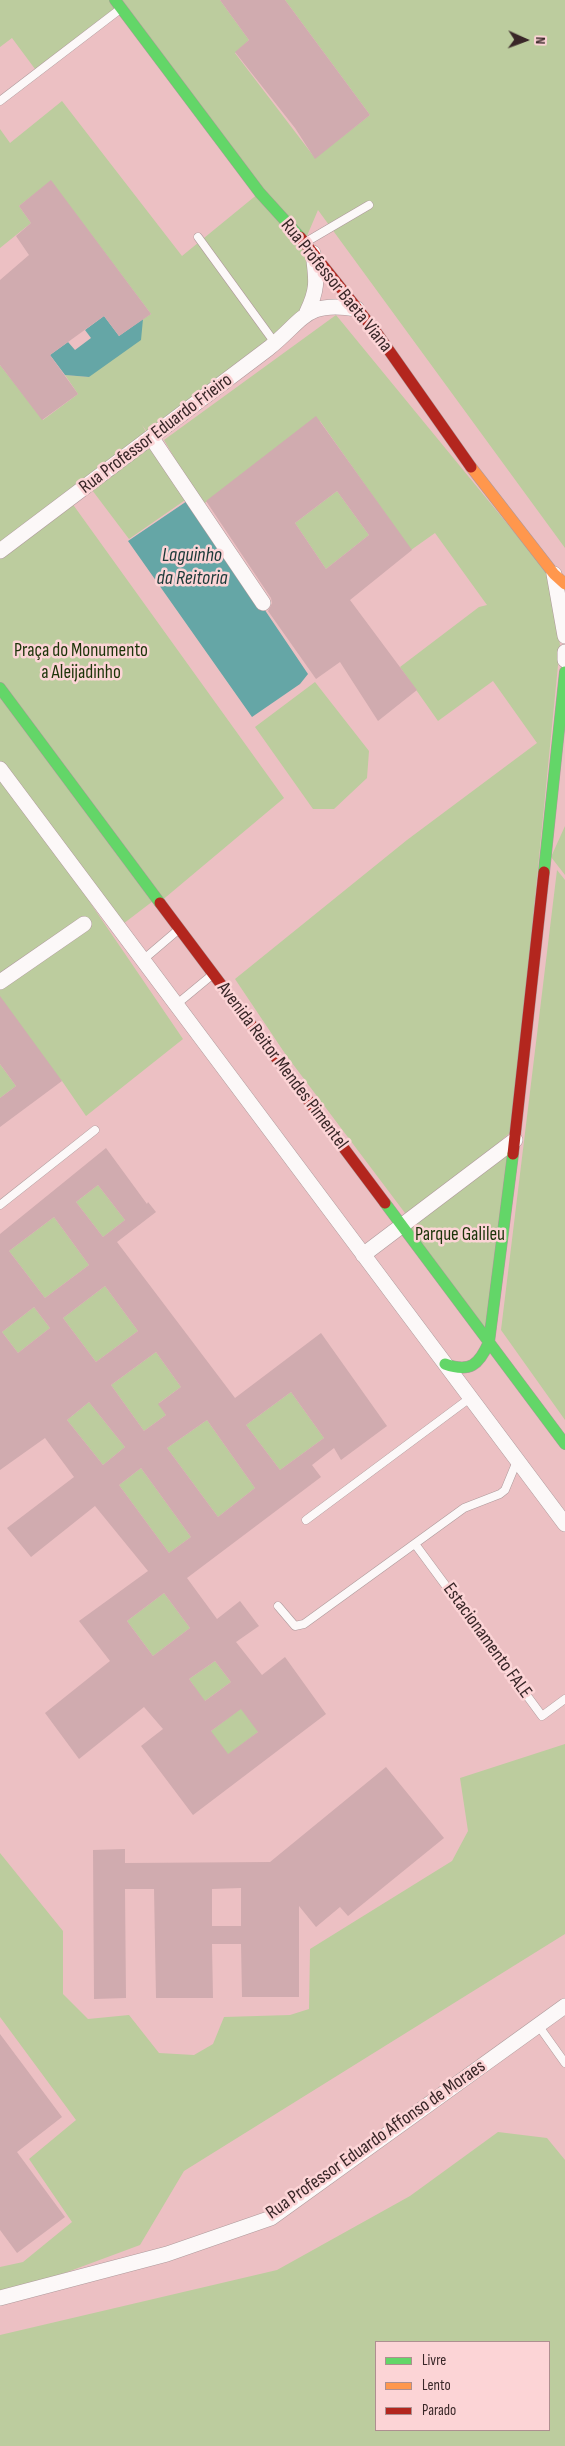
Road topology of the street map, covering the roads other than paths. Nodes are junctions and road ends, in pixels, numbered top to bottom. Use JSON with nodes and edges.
{"nodes":[{"id":1,"x":118,"y":4,"type":"edge"},
{"id":2,"x":0,"y":101,"type":"edge"},
{"id":3,"x":369,"y":205,"type":"dead end"},
{"id":4,"x":198,"y":237,"type":"dead end"},
{"id":5,"x":309,"y":248,"type":"junction"},
{"id":6,"x":357,"y":309,"type":"junction"},
{"id":7,"x":307,"y":312,"type":"junction"},
{"id":8,"x":275,"y":343,"type":"junction"},
{"id":9,"x":151,"y":437,"type":"junction"},
{"id":10,"x":0,"y":551,"type":"edge"},
{"id":11,"x":560,"y":579,"type":"edge"},
{"id":12,"x":263,"y":602,"type":"dead end"},
{"id":13,"x":565,"y":636,"type":"edge"},
{"id":14,"x":565,"y":652,"type":"edge"},
{"id":15,"x":565,"y":660,"type":"edge"},
{"id":16,"x":565,"y":672,"type":"edge"},
{"id":17,"x":0,"y":688,"type":"edge"},
{"id":18,"x":565,"y":742,"type":"edge"},
{"id":19,"x":0,"y":769,"type":"edge"},
{"id":20,"x":554,"y":770,"type":"junction"},
{"id":21,"x":84,"y":924,"type":"dead end"},
{"id":22,"x":180,"y":929,"type":"junction"},
{"id":23,"x":144,"y":959,"type":"junction"},
{"id":24,"x":213,"y":974,"type":"junction"},
{"id":25,"x":0,"y":982,"type":"edge"},
{"id":26,"x":177,"y":1004,"type":"junction"},
{"id":27,"x":95,"y":1130,"type":"dead end"},
{"id":28,"x":515,"y":1140,"type":"junction"},
{"id":29,"x":0,"y":1205,"type":"edge"},
{"id":30,"x":402,"y":1225,"type":"junction"},
{"id":31,"x":363,"y":1254,"type":"junction"},
{"id":32,"x":488,"y":1342,"type":"junction"},
{"id":33,"x":445,"y":1364,"type":"junction"},
{"id":34,"x":470,"y":1398,"type":"junction"},
{"id":35,"x":565,"y":1444,"type":"edge"},
{"id":36,"x":517,"y":1460,"type":"junction"},
{"id":37,"x":306,"y":1520,"type":"dead end"},
{"id":38,"x":565,"y":1524,"type":"edge"},
{"id":39,"x":415,"y":1544,"type":"junction"},
{"id":40,"x":278,"y":1606,"type":"dead end"},
{"id":41,"x":565,"y":1699,"type":"edge"},
{"id":42,"x":565,"y":2006,"type":"edge"},
{"id":43,"x":538,"y":2025,"type":"junction"},
{"id":44,"x":565,"y":2063,"type":"edge"},
{"id":45,"x":0,"y":2298,"type":"edge"}],
"edges":[{"from":1,"to":2,"type":"lane"},
{"from":1,"to":5,"type":"street","name":"Rua Professor Baeta Viana"},
{"from":3,"to":5,"type":"lane"},
{"from":4,"to":8,"type":"lane"},
{"from":5,"to":6,"type":"street","name":"Rua Professor Baeta Viana"},
{"from":5,"to":7,"type":"street","name":"Rua Professor Eduardo Frieiro"},
{"from":6,"to":7,"type":"street"},
{"from":6,"to":11,"type":"street","name":"Rua Professor Baeta Viana"},
{"from":7,"to":8,"type":"street","name":"Rua Professor Eduardo Frieiro"},
{"from":8,"to":9,"type":"street","name":"Rua Professor Eduardo Frieiro"},
{"from":9,"to":10,"type":"street","name":"Rua Professor Eduardo Frieiro"},
{"from":9,"to":12,"type":"street"},
{"from":11,"to":13,"type":"street","name":"Rua Professor Baeta Viana"},
{"from":14,"to":15,"type":"street"},
{"from":16,"to":20,"type":"street"},
{"from":17,"to":22,"type":"street","name":"Avenida Reitor Mendes Pimentel"},
{"from":18,"to":20,"type":"street"},
{"from":19,"to":23,"type":"street"},
{"from":20,"to":28,"type":"street"},
{"from":21,"to":25,"type":"street"},
{"from":22,"to":23,"type":"lane"},
{"from":22,"to":24,"type":"street","name":"Avenida Reitor Mendes Pimentel"},
{"from":23,"to":26,"type":"street"},
{"from":24,"to":26,"type":"lane"},
{"from":24,"to":30,"type":"street","name":"Avenida Reitor Mendes Pimentel"},
{"from":26,"to":31,"type":"street"},
{"from":27,"to":29,"type":"lane"},
{"from":28,"to":30,"type":"street"},
{"from":28,"to":32,"type":"street"},
{"from":30,"to":31,"type":"street"},
{"from":30,"to":32,"type":"street","name":"Avenida Reitor Mendes Pimentel"},
{"from":31,"to":33,"type":"street"},
{"from":32,"to":33,"type":"street"},
{"from":32,"to":35,"type":"street","name":"Avenida Reitor Mendes Pimentel"},
{"from":33,"to":34,"type":"street"},
{"from":34,"to":36,"type":"street"},
{"from":34,"to":37,"type":"lane"},
{"from":36,"to":38,"type":"street"},
{"from":36,"to":39,"type":"lane"},
{"from":39,"to":40,"type":"lane"},
{"from":39,"to":41,"type":"lane","name":"Estacionamento FALE"},
{"from":42,"to":43,"type":"street","name":"Rua Professor Eduardo Affonso de Moraes"},
{"from":43,"to":44,"type":"lane"},
{"from":43,"to":45,"type":"street","name":"Rua Professor Eduardo Affonso de Moraes"}]}
